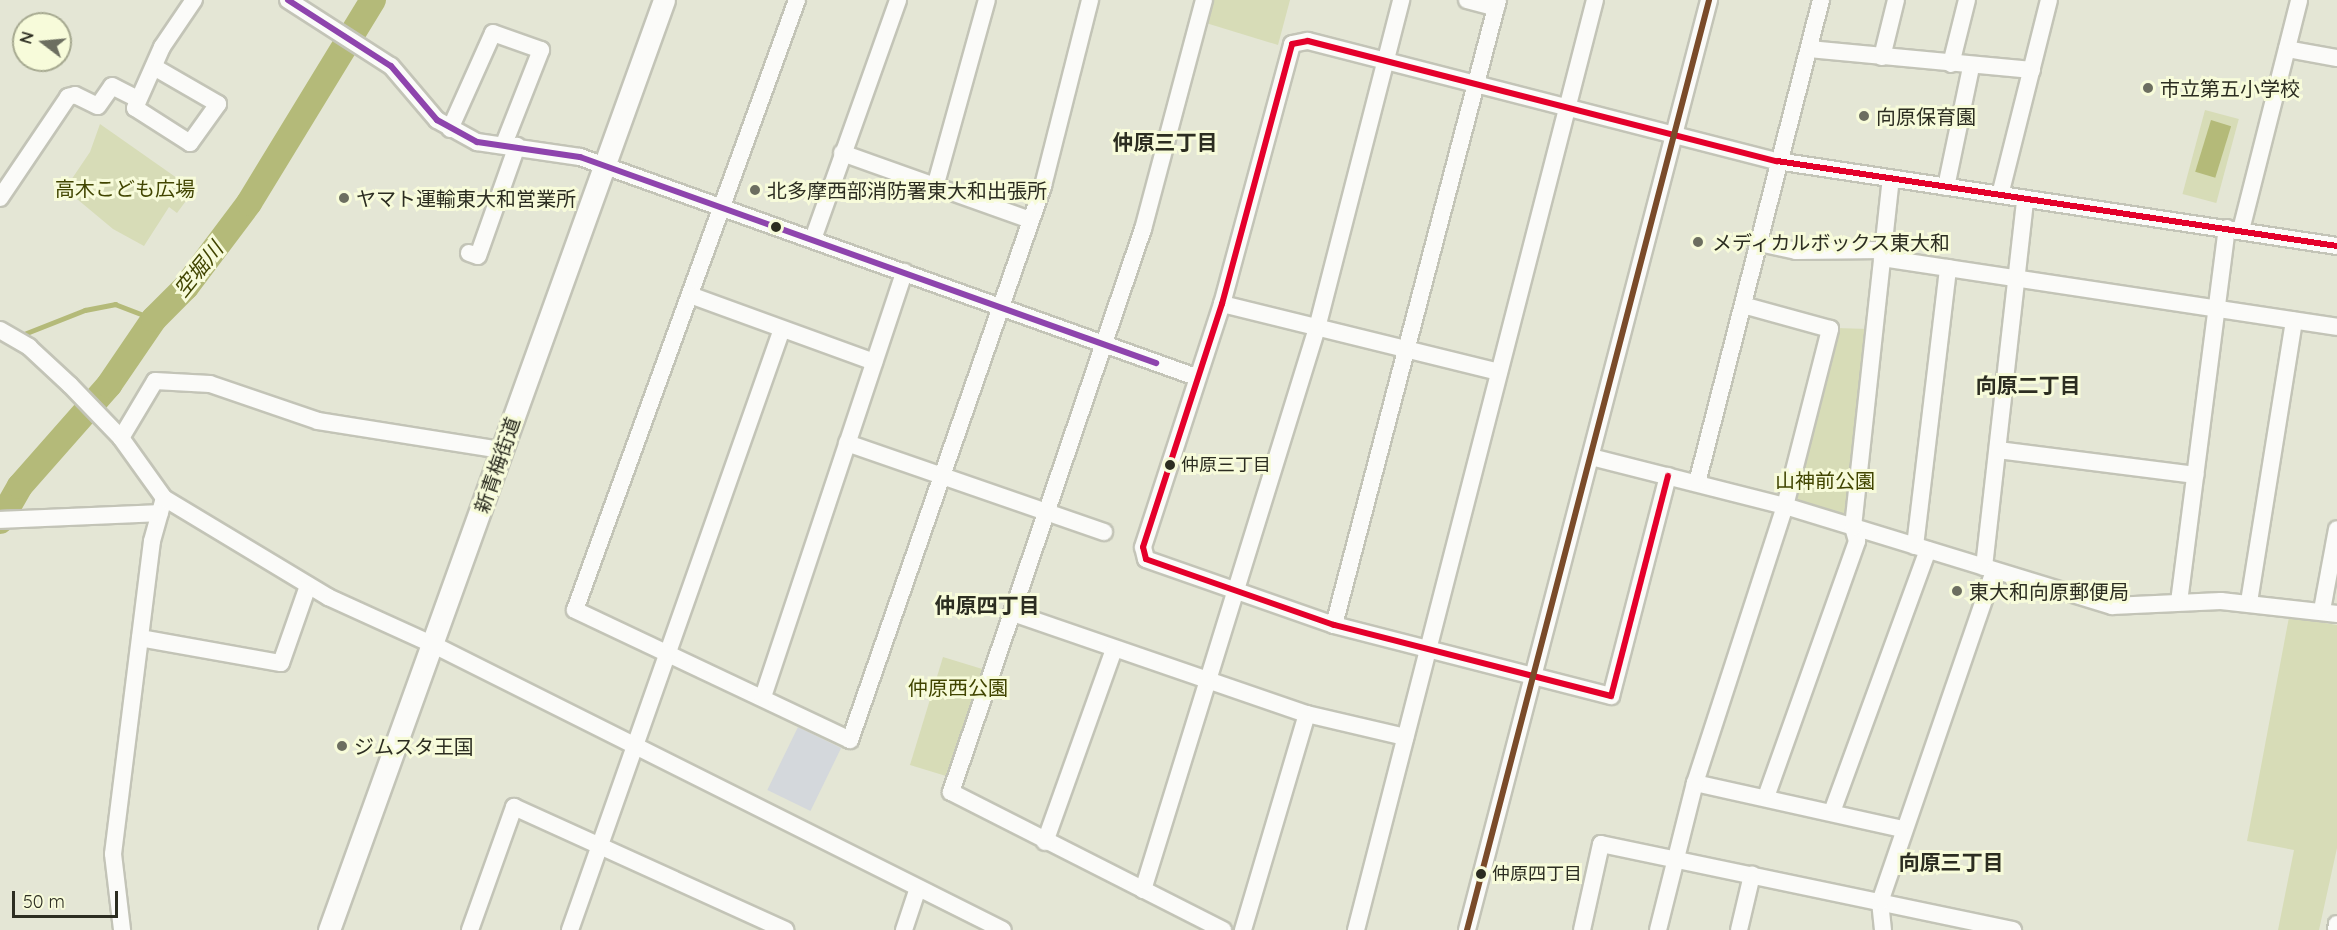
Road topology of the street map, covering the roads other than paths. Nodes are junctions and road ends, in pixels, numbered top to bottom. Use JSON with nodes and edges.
{"nodes":[{"id":1,"x":194,"y":0,"type":"edge"},
{"id":2,"x":288,"y":0,"type":"edge"},
{"id":3,"x":664,"y":0,"type":"edge"},
{"id":4,"x":797,"y":0,"type":"edge"},
{"id":5,"x":898,"y":0,"type":"edge"},
{"id":6,"x":987,"y":0,"type":"edge"},
{"id":7,"x":1090,"y":0,"type":"edge"},
{"id":8,"x":1204,"y":0,"type":"edge"},
{"id":9,"x":1401,"y":0,"type":"edge"},
{"id":10,"x":1467,"y":0,"type":"edge"},
{"id":11,"x":1595,"y":0,"type":"edge"},
{"id":12,"x":1709,"y":0,"type":"edge"},
{"id":13,"x":1821,"y":0,"type":"edge"},
{"id":14,"x":1896,"y":0,"type":"edge"},
{"id":15,"x":1967,"y":0,"type":"edge"},
{"id":16,"x":2049,"y":0,"type":"edge"},
{"id":17,"x":2300,"y":0,"type":"edge"},
{"id":18,"x":1497,"y":4,"type":"edge"},
{"id":19,"x":2288,"y":49,"type":"junction"},
{"id":20,"x":1809,"y":50,"type":"junction"},
{"id":21,"x":1882,"y":57,"type":"junction"},
{"id":22,"x":2337,"y":58,"type":"edge"},
{"id":23,"x":1387,"y":60,"type":"junction"},
{"id":24,"x":1951,"y":64,"type":"junction"},
{"id":25,"x":154,"y":67,"type":"junction"},
{"id":26,"x":1971,"y":67,"type":"junction"},
{"id":27,"x":2032,"y":70,"type":"junction"},
{"id":28,"x":1476,"y":85,"type":"junction"},
{"id":29,"x":138,"y":99,"type":"junction"},
{"id":30,"x":1567,"y":108,"type":"junction"},
{"id":31,"x":450,"y":129,"type":"junction"},
{"id":32,"x":1675,"y":135,"type":"junction"},
{"id":33,"x":510,"y":145,"type":"junction"},
{"id":34,"x":842,"y":153,"type":"junction"},
{"id":35,"x":1777,"y":161,"type":"junction"},
{"id":36,"x":601,"y":165,"type":"junction"},
{"id":37,"x":1891,"y":179,"type":"junction"},
{"id":38,"x":935,"y":187,"type":"junction"},
{"id":39,"x":1946,"y":187,"type":"junction"},
{"id":40,"x":2000,"y":195,"type":"junction"},
{"id":41,"x":0,"y":198,"type":"edge"},
{"id":42,"x":2025,"y":199,"type":"junction"},
{"id":43,"x":721,"y":206,"type":"junction"},
{"id":44,"x":1030,"y":220,"type":"junction"},
{"id":45,"x":2234,"y":229,"type":"junction"},
{"id":46,"x":813,"y":239,"type":"junction"},
{"id":47,"x":1759,"y":243,"type":"junction"},
{"id":48,"x":2337,"y":246,"type":"edge"},
{"id":49,"x":469,"y":253,"type":"dead end"},
{"id":50,"x":1882,"y":254,"type":"junction"},
{"id":51,"x":1948,"y":268,"type":"junction"},
{"id":52,"x":904,"y":272,"type":"junction"},
{"id":53,"x":2015,"y":278,"type":"junction"},
{"id":54,"x":690,"y":295,"type":"junction"},
{"id":55,"x":1222,"y":304,"type":"junction"},
{"id":56,"x":1743,"y":305,"type":"junction"},
{"id":57,"x":1000,"y":306,"type":"junction"},
{"id":58,"x":2216,"y":309,"type":"junction"},
{"id":59,"x":2294,"y":321,"type":"junction"},
{"id":60,"x":2337,"y":327,"type":"edge"},
{"id":61,"x":782,"y":328,"type":"junction"},
{"id":62,"x":1317,"y":328,"type":"junction"},
{"id":63,"x":0,"y":330,"type":"edge"},
{"id":64,"x":1107,"y":345,"type":"junction"},
{"id":65,"x":1410,"y":349,"type":"junction"},
{"id":66,"x":874,"y":362,"type":"junction"},
{"id":67,"x":1499,"y":372,"type":"junction"},
{"id":68,"x":1196,"y":377,"type":"junction"},
{"id":69,"x":121,"y":438,"type":"junction"},
{"id":70,"x":847,"y":443,"type":"junction"},
{"id":71,"x":502,"y":450,"type":"junction"},
{"id":72,"x":1998,"y":450,"type":"junction"},
{"id":73,"x":1591,"y":457,"type":"junction"},
{"id":74,"x":2195,"y":475,"type":"junction"},
{"id":75,"x":943,"y":476,"type":"junction"},
{"id":76,"x":1668,"y":476,"type":"junction"},
{"id":77,"x":1696,"y":483,"type":"junction"},
{"id":78,"x":162,"y":506,"type":"junction"},
{"id":79,"x":1785,"y":506,"type":"junction"},
{"id":80,"x":1047,"y":512,"type":"junction"},
{"id":81,"x":0,"y":520,"type":"edge"},
{"id":82,"x":1853,"y":527,"type":"junction"},
{"id":83,"x":2337,"y":529,"type":"edge"},
{"id":84,"x":1104,"y":532,"type":"dead end"},
{"id":85,"x":1921,"y":548,"type":"junction"},
{"id":86,"x":1989,"y":569,"type":"junction"},
{"id":87,"x":308,"y":586,"type":"junction"},
{"id":88,"x":1235,"y":591,"type":"junction"},
{"id":89,"x":2179,"y":602,"type":"junction"},
{"id":90,"x":2249,"y":602,"type":"junction"},
{"id":91,"x":2329,"y":612,"type":"edge"},
{"id":92,"x":1013,"y":613,"type":"junction"},
{"id":93,"x":1334,"y":625,"type":"junction"},
{"id":94,"x":140,"y":638,"type":"junction"},
{"id":95,"x":434,"y":645,"type":"junction"},
{"id":96,"x":1114,"y":649,"type":"junction"},
{"id":97,"x":1427,"y":650,"type":"junction"},
{"id":98,"x":667,"y":653,"type":"junction"},
{"id":99,"x":1535,"y":675,"type":"junction"},
{"id":100,"x":1204,"y":682,"type":"junction"},
{"id":101,"x":763,"y":697,"type":"junction"},
{"id":102,"x":1307,"y":714,"type":"junction"},
{"id":103,"x":1405,"y":737,"type":"junction"},
{"id":104,"x":634,"y":745,"type":"junction"},
{"id":105,"x":1695,"y":783,"type":"junction"},
{"id":106,"x":1766,"y":797,"type":"junction"},
{"id":107,"x":1832,"y":812,"type":"junction"},
{"id":108,"x":1903,"y":829,"type":"junction"},
{"id":109,"x":1045,"y":842,"type":"junction"},
{"id":110,"x":599,"y":843,"type":"junction"},
{"id":111,"x":1674,"y":858,"type":"junction"},
{"id":112,"x":1752,"y":875,"type":"junction"},
{"id":113,"x":918,"y":888,"type":"junction"},
{"id":114,"x":1143,"y":890,"type":"junction"},
{"id":115,"x":1880,"y":902,"type":"junction"},
{"id":116,"x":2337,"y":924,"type":"edge"},
{"id":117,"x":122,"y":930,"type":"edge"},
{"id":118,"x":328,"y":930,"type":"edge"},
{"id":119,"x":470,"y":930,"type":"edge"},
{"id":120,"x":570,"y":930,"type":"edge"},
{"id":121,"x":785,"y":930,"type":"edge"},
{"id":122,"x":904,"y":930,"type":"edge"},
{"id":123,"x":1003,"y":930,"type":"edge"},
{"id":124,"x":1223,"y":930,"type":"edge"},
{"id":125,"x":1243,"y":930,"type":"edge"},
{"id":126,"x":1356,"y":930,"type":"edge"},
{"id":127,"x":1467,"y":930,"type":"edge"},
{"id":128,"x":1582,"y":930,"type":"edge"},
{"id":129,"x":1658,"y":930,"type":"edge"},
{"id":130,"x":1740,"y":930,"type":"edge"},
{"id":131,"x":1883,"y":930,"type":"edge"},
{"id":132,"x":2013,"y":930,"type":"edge"},
{"id":133,"x":2336,"y":930,"type":"edge"}],
"edges":[{"from":1,"to":25,"type":"street"},
{"from":2,"to":31,"type":"street"},
{"from":3,"to":36,"type":"main road","name":"新青梅街道"},
{"from":4,"to":43,"type":"street"},
{"from":5,"to":34,"type":"street"},
{"from":6,"to":38,"type":"street"},
{"from":7,"to":44,"type":"street"},
{"from":8,"to":64,"type":"street"},
{"from":9,"to":23,"type":"street"},
{"from":10,"to":18,"type":"street"},
{"from":11,"to":30,"type":"street"},
{"from":12,"to":32,"type":"street"},
{"from":13,"to":20,"type":"street"},
{"from":14,"to":21,"type":"street"},
{"from":15,"to":24,"type":"street"},
{"from":16,"to":27,"type":"street"},
{"from":17,"to":19,"type":"street"},
{"from":18,"to":28,"type":"street"},
{"from":19,"to":22,"type":"street"},
{"from":19,"to":45,"type":"street"},
{"from":20,"to":21,"type":"street"},
{"from":20,"to":35,"type":"street"},
{"from":21,"to":24,"type":"street"},
{"from":23,"to":28,"type":"street"},
{"from":23,"to":55,"type":"street"},
{"from":23,"to":62,"type":"street"},
{"from":24,"to":26,"type":"street"},
{"from":25,"to":29,"type":"street"},
{"from":25,"to":29,"type":"street"},
{"from":26,"to":27,"type":"street"},
{"from":26,"to":39,"type":"street"},
{"from":27,"to":40,"type":"street"},
{"from":28,"to":30,"type":"street"},
{"from":28,"to":65,"type":"street"},
{"from":29,"to":41,"type":"street"},
{"from":30,"to":32,"type":"street"},
{"from":30,"to":67,"type":"street"},
{"from":31,"to":33,"type":"street"},
{"from":31,"to":33,"type":"street"},
{"from":32,"to":35,"type":"street"},
{"from":32,"to":73,"type":"street"},
{"from":33,"to":36,"type":"street"},
{"from":33,"to":49,"type":"street"},
{"from":34,"to":38,"type":"street"},
{"from":34,"to":46,"type":"street"},
{"from":35,"to":37,"type":"street"},
{"from":35,"to":47,"type":"street"},
{"from":36,"to":43,"type":"street"},
{"from":36,"to":71,"type":"main road","name":"新青梅街道"},
{"from":37,"to":39,"type":"street"},
{"from":37,"to":50,"type":"street"},
{"from":38,"to":44,"type":"street"},
{"from":39,"to":40,"type":"street"},
{"from":40,"to":42,"type":"street"},
{"from":42,"to":45,"type":"street"},
{"from":42,"to":53,"type":"street"},
{"from":43,"to":46,"type":"street"},
{"from":43,"to":54,"type":"street"},
{"from":44,"to":57,"type":"street"},
{"from":45,"to":48,"type":"street"},
{"from":45,"to":58,"type":"street"},
{"from":46,"to":52,"type":"street"},
{"from":47,"to":50,"type":"street"},
{"from":47,"to":56,"type":"street"},
{"from":50,"to":51,"type":"street"},
{"from":50,"to":82,"type":"street"},
{"from":51,"to":53,"type":"street"},
{"from":51,"to":85,"type":"street"},
{"from":52,"to":57,"type":"street"},
{"from":52,"to":66,"type":"street"},
{"from":53,"to":58,"type":"street"},
{"from":53,"to":72,"type":"street"},
{"from":54,"to":61,"type":"street"},
{"from":54,"to":98,"type":"street"},
{"from":55,"to":62,"type":"street"},
{"from":55,"to":68,"type":"street"},
{"from":56,"to":77,"type":"street"},
{"from":56,"to":79,"type":"street"},
{"from":57,"to":64,"type":"street"},
{"from":57,"to":75,"type":"street"},
{"from":58,"to":59,"type":"street"},
{"from":58,"to":74,"type":"street"},
{"from":59,"to":60,"type":"street"},
{"from":59,"to":90,"type":"street"},
{"from":61,"to":66,"type":"street"},
{"from":61,"to":98,"type":"street"},
{"from":62,"to":65,"type":"street"},
{"from":62,"to":88,"type":"street"},
{"from":63,"to":69,"type":"street"},
{"from":64,"to":68,"type":"street"},
{"from":64,"to":80,"type":"street"},
{"from":65,"to":67,"type":"street"},
{"from":65,"to":93,"type":"street"},
{"from":66,"to":70,"type":"street"},
{"from":67,"to":97,"type":"street"},
{"from":68,"to":88,"type":"street"},
{"from":69,"to":71,"type":"street"},
{"from":69,"to":78,"type":"street"},
{"from":70,"to":75,"type":"street"},
{"from":70,"to":101,"type":"street"},
{"from":71,"to":95,"type":"main road","name":"新青梅街道"},
{"from":72,"to":74,"type":"street"},
{"from":72,"to":86,"type":"street"},
{"from":73,"to":76,"type":"street"},
{"from":73,"to":99,"type":"street"},
{"from":74,"to":89,"type":"street"},
{"from":75,"to":80,"type":"street"},
{"from":75,"to":101,"type":"street"},
{"from":76,"to":77,"type":"street"},
{"from":76,"to":99,"type":"street"},
{"from":77,"to":79,"type":"street"},
{"from":78,"to":81,"type":"street"},
{"from":78,"to":87,"type":"street"},
{"from":78,"to":94,"type":"street"},
{"from":79,"to":82,"type":"street"},
{"from":79,"to":105,"type":"street"},
{"from":80,"to":84,"type":"street"},
{"from":80,"to":92,"type":"street"},
{"from":82,"to":85,"type":"street"},
{"from":82,"to":106,"type":"street"},
{"from":83,"to":91,"type":"street"},
{"from":85,"to":86,"type":"street"},
{"from":85,"to":107,"type":"street"},
{"from":86,"to":89,"type":"street"},
{"from":86,"to":108,"type":"street"},
{"from":87,"to":94,"type":"street"},
{"from":87,"to":95,"type":"street"},
{"from":88,"to":93,"type":"street"},
{"from":88,"to":100,"type":"street"},
{"from":89,"to":90,"type":"street"},
{"from":90,"to":91,"type":"street"},
{"from":92,"to":96,"type":"street"},
{"from":92,"to":109,"type":"street"},
{"from":93,"to":97,"type":"street"},
{"from":94,"to":117,"type":"street"},
{"from":95,"to":104,"type":"street"},
{"from":95,"to":118,"type":"main road","name":"新青梅街道"},
{"from":96,"to":100,"type":"street"},
{"from":96,"to":109,"type":"street"},
{"from":97,"to":99,"type":"street"},
{"from":97,"to":103,"type":"street"},
{"from":98,"to":101,"type":"street"},
{"from":98,"to":104,"type":"street"},
{"from":99,"to":127,"type":"street"},
{"from":100,"to":102,"type":"street"},
{"from":100,"to":114,"type":"street"},
{"from":102,"to":103,"type":"street"},
{"from":102,"to":125,"type":"street"},
{"from":103,"to":126,"type":"street"},
{"from":104,"to":110,"type":"street"},
{"from":104,"to":113,"type":"street"},
{"from":105,"to":106,"type":"street"},
{"from":105,"to":111,"type":"street"},
{"from":106,"to":107,"type":"street"},
{"from":107,"to":108,"type":"street"},
{"from":108,"to":115,"type":"street"},
{"from":109,"to":114,"type":"street"},
{"from":110,"to":119,"type":"street"},
{"from":110,"to":120,"type":"street"},
{"from":110,"to":121,"type":"street"},
{"from":111,"to":112,"type":"street"},
{"from":111,"to":128,"type":"street"},
{"from":111,"to":129,"type":"street"},
{"from":112,"to":115,"type":"street"},
{"from":112,"to":130,"type":"street"},
{"from":113,"to":122,"type":"street"},
{"from":113,"to":123,"type":"street"},
{"from":114,"to":124,"type":"street"},
{"from":115,"to":131,"type":"street"},
{"from":115,"to":132,"type":"street"},
{"from":116,"to":133,"type":"street"}]}
